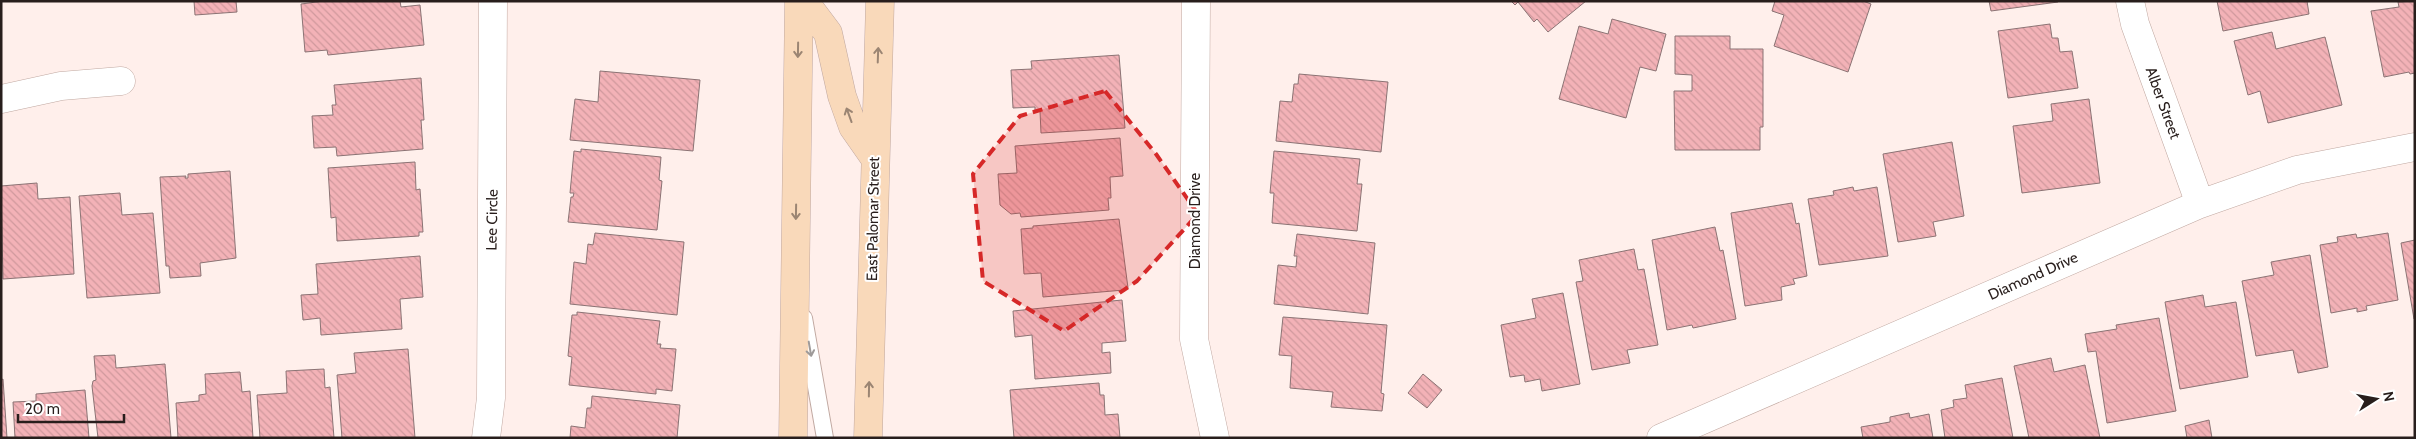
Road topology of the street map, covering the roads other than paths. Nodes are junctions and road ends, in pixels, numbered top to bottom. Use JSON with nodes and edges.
{"nodes":[{"id":1,"x":493,"y":1,"type":"edge"},
{"id":2,"x":799,"y":1,"type":"edge"},
{"id":3,"x":804,"y":1,"type":"edge"},
{"id":4,"x":880,"y":1,"type":"edge"},
{"id":5,"x":1196,"y":1,"type":"edge"},
{"id":6,"x":2130,"y":1,"type":"edge"},
{"id":7,"x":121,"y":81,"type":"dead end"},
{"id":8,"x":1,"y":99,"type":"edge"},
{"id":9,"x":2415,"y":147,"type":"edge"},
{"id":10,"x":874,"y":157,"type":"junction"},
{"id":11,"x":2200,"y":204,"type":"junction"},
{"id":12,"x":795,"y":266,"type":"junction"},
{"id":13,"x":486,"y":438,"type":"edge"},
{"id":14,"x":793,"y":438,"type":"edge"},
{"id":15,"x":825,"y":438,"type":"edge"},
{"id":16,"x":868,"y":438,"type":"edge"},
{"id":17,"x":1215,"y":438,"type":"edge"},
{"id":18,"x":1661,"y":438,"type":"edge"}],
"edges":[{"from":1,"to":13,"type":"street","name":"Lee Circle"},
{"from":2,"to":12,"type":"main road","one_way":true},
{"from":10,"to":3,"type":"main road","one_way":true},
{"from":10,"to":4,"type":"main road","name":"East Palomar Street","one_way":true},
{"from":5,"to":17,"type":"street","name":"Diamond Drive"},
{"from":6,"to":11,"type":"street","name":"Alber Street"},
{"from":7,"to":8,"type":"street"},
{"from":9,"to":11,"type":"street","name":"Diamond Drive"},
{"from":16,"to":10,"type":"main road","name":"East Palomar Street","one_way":true},
{"from":11,"to":18,"type":"street","name":"Diamond Drive"},
{"from":12,"to":14,"type":"main road"},
{"from":12,"to":15,"type":"lane","one_way":true}]}
